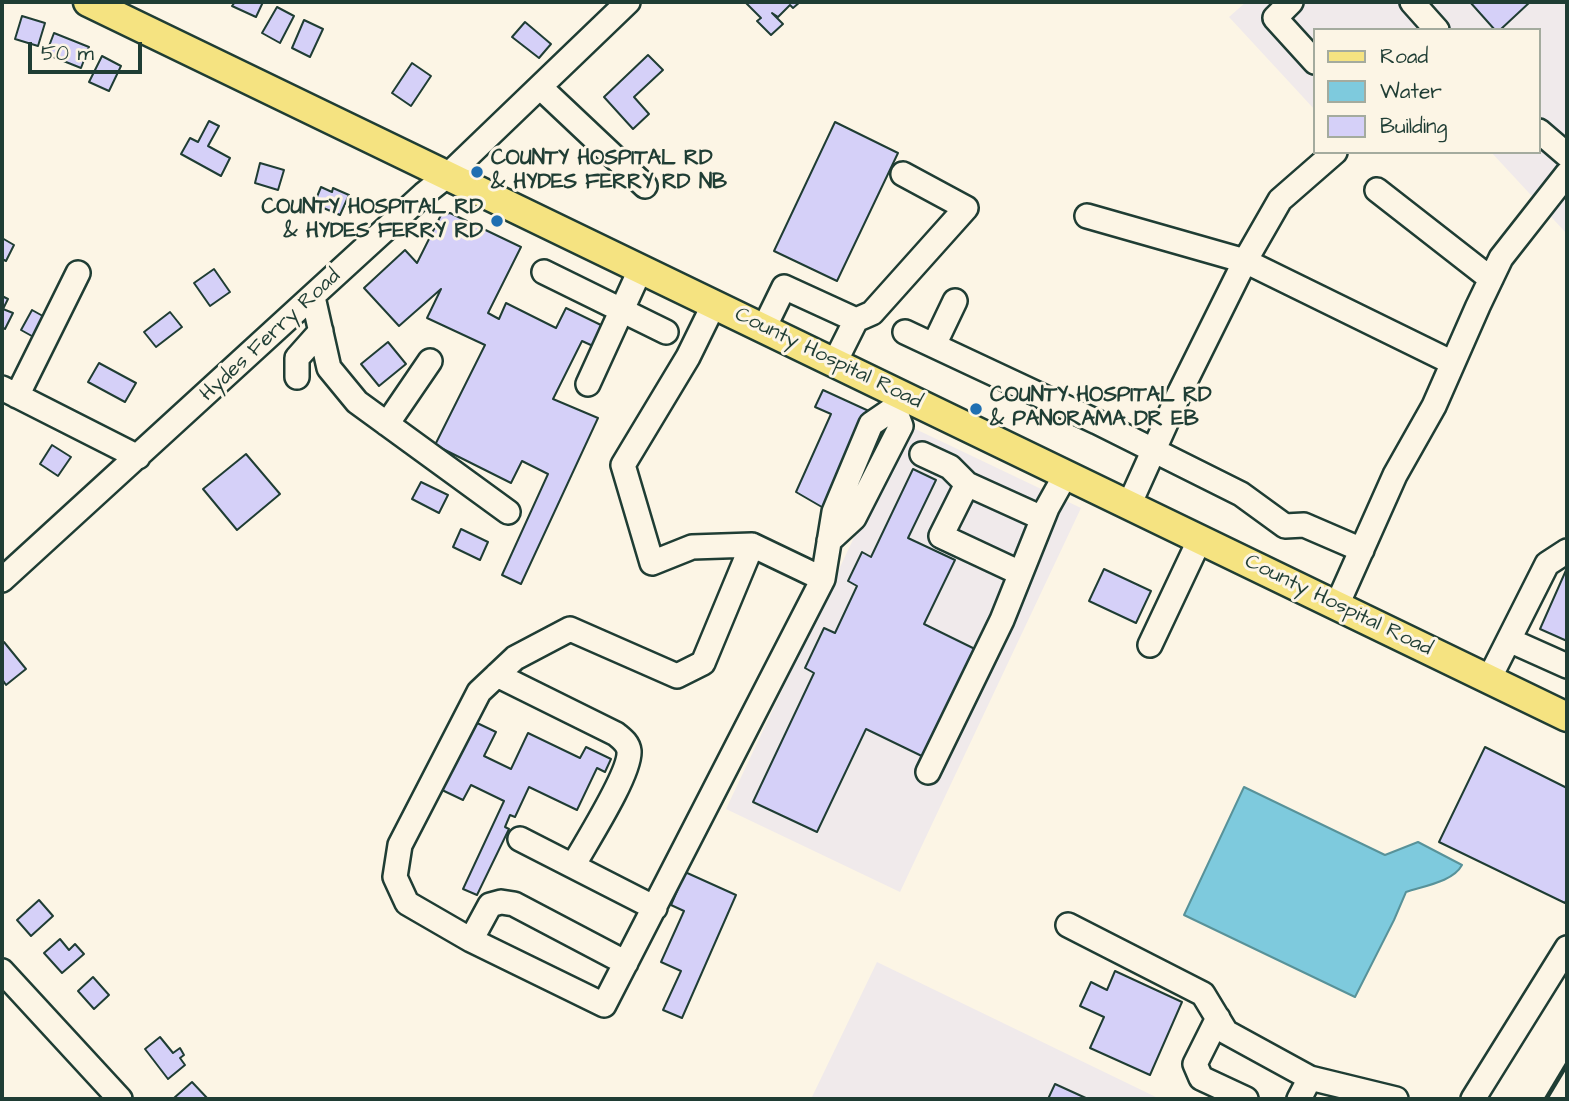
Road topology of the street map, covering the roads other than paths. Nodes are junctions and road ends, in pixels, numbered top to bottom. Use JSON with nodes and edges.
{"nodes":[{"id":1,"x":88,"y":2,"type":"edge"},
{"id":2,"x":628,"y":2,"type":"edge"},
{"id":3,"x":1291,"y":2,"type":"edge"},
{"id":4,"x":1412,"y":2,"type":"edge"},
{"id":5,"x":1435,"y":28,"type":"edge"},
{"id":6,"x":1314,"y":61,"type":"edge"},
{"id":7,"x":540,"y":87,"type":"junction"},
{"id":8,"x":1541,"y":133,"type":"edge"},
{"id":9,"x":1333,"y":154,"type":"edge"},
{"id":10,"x":1567,"y":155,"type":"edge"},
{"id":11,"x":903,"y":174,"type":"dead end"},
{"id":12,"x":1567,"y":174,"type":"edge"},
{"id":13,"x":448,"y":175,"type":"junction"},
{"id":14,"x":645,"y":186,"type":"dead end"},
{"id":15,"x":1377,"y":190,"type":"dead end"},
{"id":16,"x":1087,"y":216,"type":"dead end"},
{"id":17,"x":1245,"y":261,"type":"junction"},
{"id":18,"x":641,"y":268,"type":"junction"},
{"id":19,"x":544,"y":272,"type":"dead end"},
{"id":20,"x":78,"y":273,"type":"dead end"},
{"id":21,"x":1491,"y":279,"type":"junction"},
{"id":22,"x":313,"y":298,"type":"junction"},
{"id":23,"x":955,"y":302,"type":"dead end"},
{"id":24,"x":714,"y":304,"type":"junction"},
{"id":25,"x":622,"y":311,"type":"junction"},
{"id":26,"x":856,"y":320,"type":"junction"},
{"id":27,"x":764,"y":328,"type":"junction"},
{"id":28,"x":321,"y":331,"type":"junction"},
{"id":29,"x":666,"y":332,"type":"dead end"},
{"id":30,"x":905,"y":332,"type":"dead end"},
{"id":31,"x":934,"y":345,"type":"junction"},
{"id":32,"x":429,"y":361,"type":"dead end"},
{"id":33,"x":835,"y":362,"type":"junction"},
{"id":34,"x":1453,"y":363,"type":"junction"},
{"id":35,"x":297,"y":377,"type":"dead end"},
{"id":36,"x":588,"y":384,"type":"dead end"},
{"id":37,"x":9,"y":392,"type":"edge"},
{"id":38,"x":902,"y":404,"type":"junction"},
{"id":39,"x":387,"y":424,"type":"junction"},
{"id":40,"x":1153,"y":451,"type":"junction"},
{"id":41,"x":922,"y":454,"type":"dead end"},
{"id":42,"x":138,"y":457,"type":"junction"},
{"id":43,"x":1066,"y":474,"type":"junction"},
{"id":44,"x":967,"y":484,"type":"junction"},
{"id":45,"x":1129,"y":505,"type":"junction"},
{"id":46,"x":509,"y":512,"type":"dead end"},
{"id":47,"x":1042,"y":518,"type":"junction"},
{"id":48,"x":1200,"y":539,"type":"junction"},
{"id":49,"x":752,"y":545,"type":"junction"},
{"id":50,"x":1362,"y":550,"type":"junction"},
{"id":51,"x":1567,"y":551,"type":"edge"},
{"id":52,"x":1020,"y":573,"type":"junction"},
{"id":53,"x":823,"y":579,"type":"junction"},
{"id":54,"x":2,"y":580,"type":"edge"},
{"id":55,"x":1337,"y":606,"type":"junction"},
{"id":56,"x":1509,"y":640,"type":"junction"},
{"id":57,"x":1150,"y":645,"type":"dead end"},
{"id":58,"x":1567,"y":666,"type":"edge"},
{"id":59,"x":497,"y":675,"type":"junction"},
{"id":60,"x":1489,"y":679,"type":"junction"},
{"id":61,"x":1567,"y":717,"type":"edge"},
{"id":62,"x":928,"y":772,"type":"dead end"},
{"id":63,"x":520,"y":839,"type":"dead end"},
{"id":64,"x":573,"y":866,"type":"junction"},
{"id":65,"x":655,"y":908,"type":"junction"},
{"id":66,"x":1068,"y":925,"type":"dead end"},
{"id":67,"x":471,"y":940,"type":"junction"},
{"id":68,"x":1567,"y":948,"type":"edge"},
{"id":69,"x":626,"y":963,"type":"junction"},
{"id":70,"x":2,"y":971,"type":"edge"},
{"id":71,"x":1218,"y":1018,"type":"junction"},
{"id":72,"x":1310,"y":1078,"type":"junction"},
{"id":73,"x":120,"y":1099,"type":"edge"},
{"id":74,"x":1246,"y":1099,"type":"edge"},
{"id":75,"x":1299,"y":1099,"type":"edge"},
{"id":76,"x":1396,"y":1099,"type":"edge"},
{"id":77,"x":1473,"y":1099,"type":"edge"}],
"edges":[{"from":1,"to":13,"type":"main road","name":"County Hospital Road"},
{"from":2,"to":7,"type":"street","name":"Hydes Ferry Road"},
{"from":3,"to":6,"type":"street"},
{"from":4,"to":5,"type":"street"},
{"from":7,"to":13,"type":"street","name":"Hydes Ferry Road"},
{"from":7,"to":14,"type":"street"},
{"from":8,"to":10,"type":"street"},
{"from":9,"to":17,"type":"street"},
{"from":11,"to":26,"type":"street"},
{"from":12,"to":21,"type":"street"},
{"from":13,"to":18,"type":"main road","name":"County Hospital Road"},
{"from":13,"to":22,"type":"street","name":"Hydes Ferry Road"},
{"from":15,"to":21,"type":"street"},
{"from":16,"to":17,"type":"street"},
{"from":17,"to":34,"type":"street"},
{"from":17,"to":40,"type":"street"},
{"from":18,"to":24,"type":"main road","name":"County Hospital Road"},
{"from":18,"to":25,"type":"street"},
{"from":19,"to":25,"type":"street"},
{"from":20,"to":37,"type":"street"},
{"from":21,"to":34,"type":"street"},
{"from":22,"to":28,"type":"street"},
{"from":22,"to":42,"type":"street","name":"Hydes Ferry Road"},
{"from":23,"to":31,"type":"street"},
{"from":24,"to":27,"type":"main road","name":"County Hospital Road"},
{"from":24,"to":49,"type":"street"},
{"from":25,"to":29,"type":"street"},
{"from":25,"to":36,"type":"street"},
{"from":26,"to":27,"type":"street"},
{"from":26,"to":33,"type":"street"},
{"from":27,"to":33,"type":"main road","name":"County Hospital Road"},
{"from":28,"to":35,"type":"street"},
{"from":28,"to":39,"type":"street"},
{"from":30,"to":31,"type":"street"},
{"from":31,"to":40,"type":"street"},
{"from":32,"to":39,"type":"street"},
{"from":33,"to":38,"type":"main road","name":"County Hospital Road"},
{"from":34,"to":50,"type":"street"},
{"from":37,"to":42,"type":"street"},
{"from":38,"to":43,"type":"main road","name":"County Hospital Road"},
{"from":38,"to":53,"type":"street"},
{"from":39,"to":46,"type":"street"},
{"from":40,"to":45,"type":"street"},
{"from":40,"to":50,"type":"street"},
{"from":41,"to":44,"type":"street"},
{"from":42,"to":54,"type":"street","name":"Hydes Ferry Road"},
{"from":43,"to":45,"type":"main road","name":"County Hospital Road"},
{"from":43,"to":47,"type":"street"},
{"from":44,"to":47,"type":"street"},
{"from":44,"to":52,"type":"street"},
{"from":45,"to":48,"type":"main road","name":"County Hospital Road"},
{"from":47,"to":52,"type":"street"},
{"from":48,"to":55,"type":"main road","name":"County Hospital Road"},
{"from":48,"to":57,"type":"street"},
{"from":49,"to":53,"type":"street"},
{"from":49,"to":59,"type":"street"},
{"from":50,"to":55,"type":"street"},
{"from":51,"to":56,"type":"street"},
{"from":52,"to":62,"type":"street"},
{"from":53,"to":65,"type":"street"},
{"from":55,"to":60,"type":"main road","name":"County Hospital Road"},
{"from":56,"to":58,"type":"street"},
{"from":56,"to":60,"type":"street"},
{"from":59,"to":64,"type":"street"},
{"from":59,"to":67,"type":"street"},
{"from":60,"to":61,"type":"main road","name":"County Hospital Road"},
{"from":63,"to":64,"type":"street"},
{"from":64,"to":65,"type":"street"},
{"from":65,"to":69,"type":"street"},
{"from":66,"to":71,"type":"street"},
{"from":67,"to":69,"type":"street"},
{"from":67,"to":69,"type":"street"},
{"from":68,"to":77,"type":"street"},
{"from":70,"to":73,"type":"street"},
{"from":71,"to":72,"type":"street"},
{"from":71,"to":74,"type":"street"},
{"from":72,"to":75,"type":"street"},
{"from":72,"to":76,"type":"street"}]}
